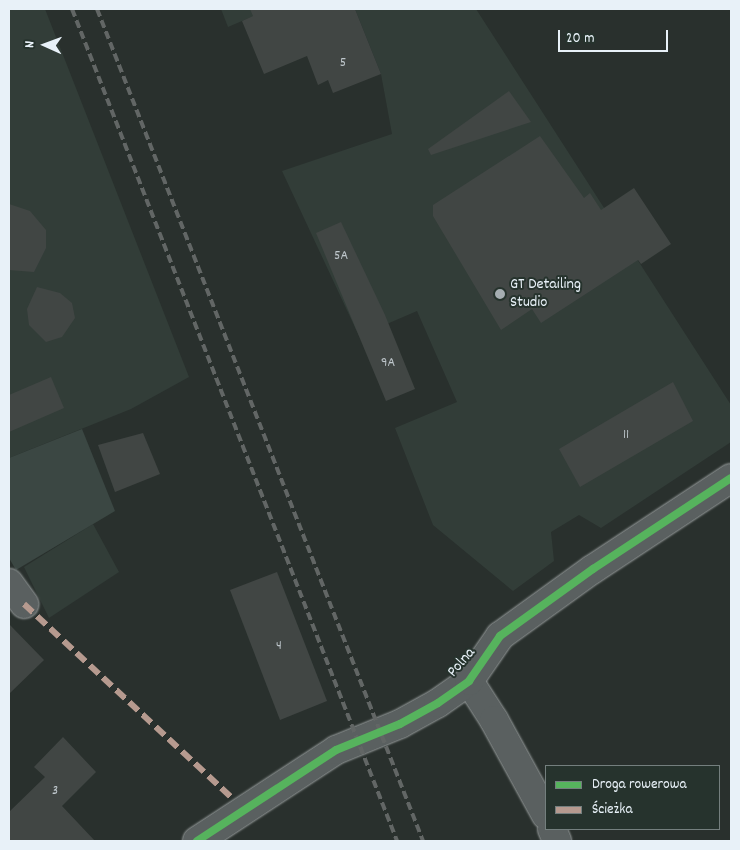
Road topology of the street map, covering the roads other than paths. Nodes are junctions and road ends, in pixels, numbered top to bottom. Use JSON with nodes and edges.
{"nodes":[{"id":1,"x":731,"y":478,"type":"edge"},
{"id":2,"x":469,"y":681,"type":"junction"},
{"id":3,"x":545,"y":813,"type":"edge"},
{"id":4,"x":196,"y":841,"type":"edge"}],
"edges":[{"from":1,"to":2,"type":"street","name":"Polna"},
{"from":2,"to":3,"type":"street"},
{"from":2,"to":4,"type":"street","name":"Polna"}]}
